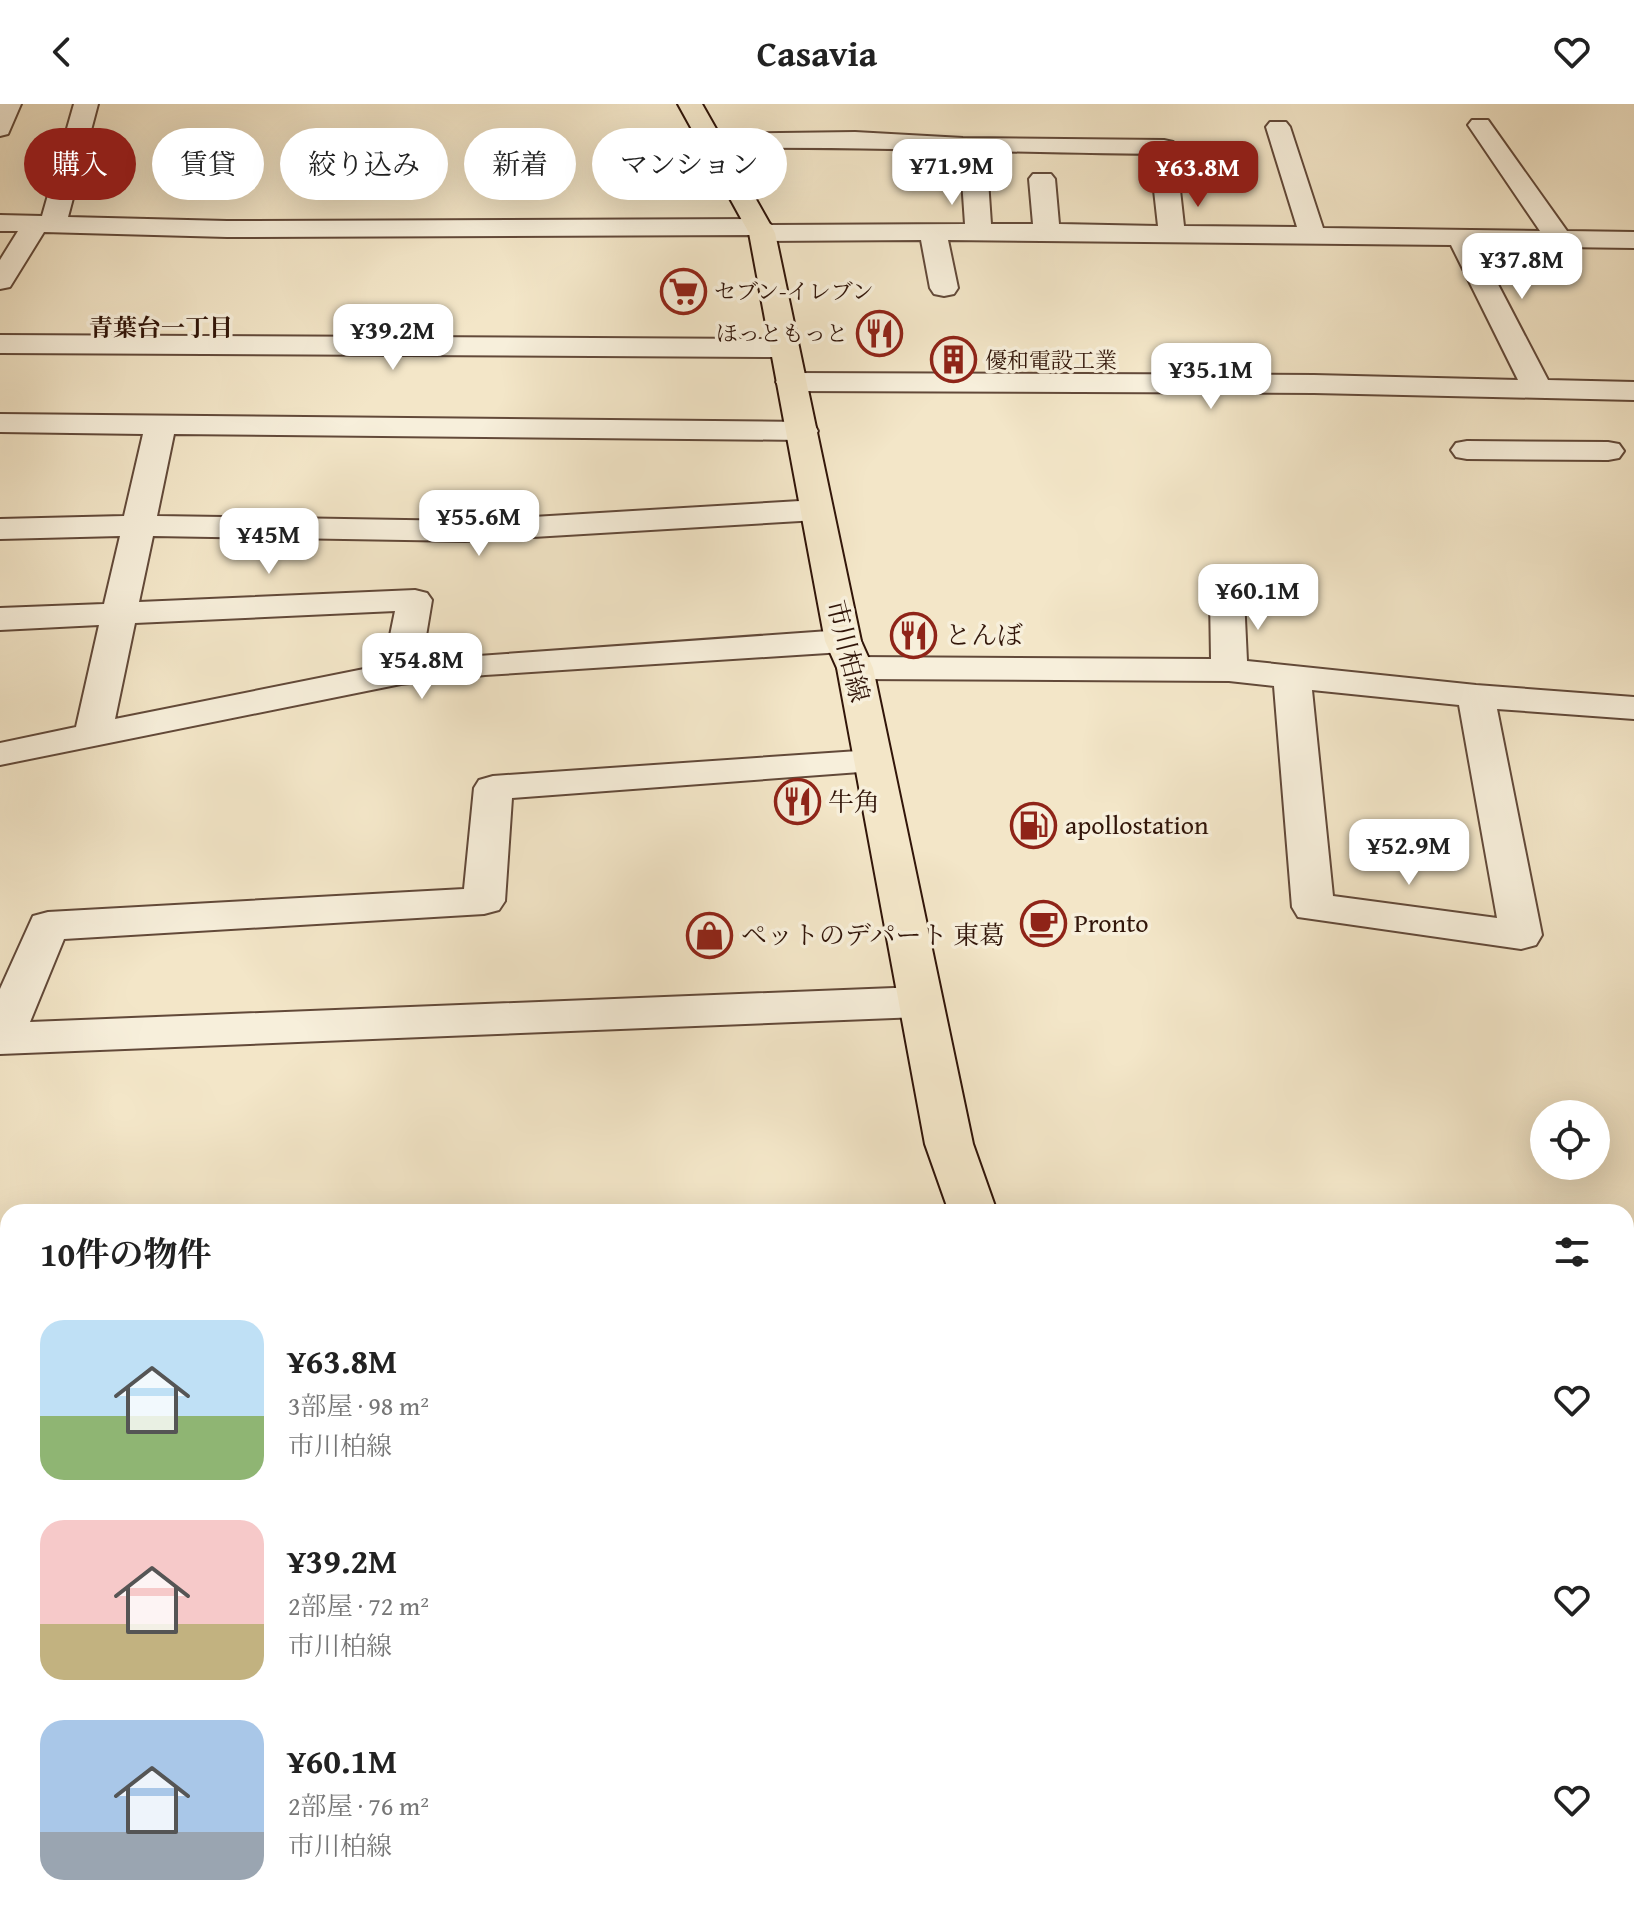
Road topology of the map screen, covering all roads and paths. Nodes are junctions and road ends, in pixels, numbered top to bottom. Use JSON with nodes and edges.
{"nodes":[{"id":1,"x":9,"y":104,"type":"edge"},
{"id":2,"x":86,"y":104,"type":"edge"},
{"id":3,"x":690,"y":104,"type":"edge"},
{"id":4,"x":1480,"y":125,"type":"dead end"},
{"id":5,"x":1278,"y":127,"type":"dead end"},
{"id":6,"x":705,"y":128,"type":"edge"},
{"id":7,"x":0,"y":129,"type":"edge"},
{"id":8,"x":787,"y":140,"type":"edge"},
{"id":9,"x":1164,"y":147,"type":"dead end"},
{"id":10,"x":1042,"y":179,"type":"dead end"},
{"id":11,"x":975,"y":180,"type":"dead end"},
{"id":12,"x":1166,"y":181,"type":"dead end"},
{"id":13,"x":745,"y":200,"type":"edge"},
{"id":14,"x":0,"y":223,"type":"edge"},
{"id":15,"x":44,"y":224,"type":"junction"},
{"id":16,"x":761,"y":230,"type":"junction"},
{"id":17,"x":978,"y":232,"type":"junction"},
{"id":18,"x":1047,"y":232,"type":"junction"},
{"id":19,"x":933,"y":233,"type":"junction"},
{"id":20,"x":1172,"y":234,"type":"junction"},
{"id":21,"x":1312,"y":235,"type":"junction"},
{"id":22,"x":1460,"y":237,"type":"junction"},
{"id":23,"x":1559,"y":239,"type":"junction"},
{"id":24,"x":1634,"y":240,"type":"edge"},
{"id":25,"x":0,"y":281,"type":"edge"},
{"id":26,"x":944,"y":288,"type":"dead end"},
{"id":27,"x":0,"y":344,"type":"edge"},
{"id":28,"x":788,"y":365,"type":"junction"},
{"id":29,"x":1634,"y":391,"type":"edge"},
{"id":30,"x":1526,"y":413,"type":"junction"},
{"id":31,"x":0,"y":423,"type":"edge"},
{"id":32,"x":161,"y":424,"type":"junction"},
{"id":33,"x":803,"y":431,"type":"junction"},
{"id":34,"x":1467,"y":450,"type":"dead end"},
{"id":35,"x":1608,"y":451,"type":"dead end"},
{"id":36,"x":817,"y":510,"type":"junction"},
{"id":37,"x":139,"y":526,"type":"junction"},
{"id":38,"x":0,"y":529,"type":"edge"},
{"id":39,"x":1227,"y":597,"type":"dead end"},
{"id":40,"x":119,"y":612,"type":"junction"},
{"id":41,"x":0,"y":619,"type":"edge"},
{"id":42,"x":849,"y":655,"type":"junction"},
{"id":43,"x":1229,"y":670,"type":"junction"},
{"id":44,"x":401,"y":673,"type":"junction"},
{"id":45,"x":1292,"y":677,"type":"junction"},
{"id":46,"x":1476,"y":696,"type":"junction"},
{"id":47,"x":1634,"y":708,"type":"edge"},
{"id":48,"x":93,"y":735,"type":"junction"},
{"id":49,"x":0,"y":754,"type":"edge"},
{"id":50,"x":873,"y":762,"type":"junction"},
{"id":51,"x":919,"y":1002,"type":"junction"},
{"id":52,"x":970,"y":1204,"type":"edge"}],
"edges":[{"from":1,"to":7,"type":"street"},
{"from":2,"to":15,"type":"street"},
{"from":3,"to":6,"type":"main road","name":"市川柏線"},
{"from":4,"to":23,"type":"street"},
{"from":5,"to":21,"type":"street"},
{"from":8,"to":9,"type":"street"},
{"from":10,"to":18,"type":"street"},
{"from":11,"to":17,"type":"street"},
{"from":12,"to":20,"type":"street"},
{"from":13,"to":16,"type":"main road","name":"市川柏線"},
{"from":14,"to":15,"type":"street"},
{"from":15,"to":16,"type":"street"},
{"from":15,"to":25,"type":"street"},
{"from":16,"to":19,"type":"street"},
{"from":16,"to":28,"type":"main road","name":"市川柏線"},
{"from":17,"to":18,"type":"street"},
{"from":17,"to":19,"type":"street"},
{"from":18,"to":20,"type":"street"},
{"from":19,"to":26,"type":"street"},
{"from":20,"to":21,"type":"street"},
{"from":21,"to":22,"type":"street"},
{"from":22,"to":23,"type":"street"},
{"from":22,"to":30,"type":"street"},
{"from":23,"to":24,"type":"street"},
{"from":27,"to":28,"type":"street"},
{"from":28,"to":30,"type":"street"},
{"from":28,"to":33,"type":"main road","name":"市川柏線"},
{"from":29,"to":30,"type":"street"},
{"from":30,"to":34,"type":"street"},
{"from":30,"to":35,"type":"street"},
{"from":31,"to":32,"type":"street"},
{"from":32,"to":33,"type":"street"},
{"from":32,"to":37,"type":"street"},
{"from":33,"to":36,"type":"main road","name":"市川柏線"},
{"from":36,"to":37,"type":"street"},
{"from":36,"to":42,"type":"main road","name":"市川柏線"},
{"from":37,"to":38,"type":"street"},
{"from":37,"to":40,"type":"street"},
{"from":39,"to":43,"type":"street"},
{"from":40,"to":41,"type":"street"},
{"from":40,"to":44,"type":"street"},
{"from":40,"to":48,"type":"street"},
{"from":42,"to":43,"type":"street"},
{"from":42,"to":44,"type":"street"},
{"from":42,"to":50,"type":"main road","name":"市川柏線"},
{"from":43,"to":45,"type":"street"},
{"from":44,"to":48,"type":"street"},
{"from":45,"to":46,"type":"street"},
{"from":45,"to":46,"type":"street"},
{"from":46,"to":47,"type":"street"},
{"from":48,"to":49,"type":"street"},
{"from":50,"to":51,"type":"main road","name":"市川柏線"},
{"from":50,"to":51,"type":"street"},
{"from":51,"to":52,"type":"main road","name":"市川柏線"}]}
